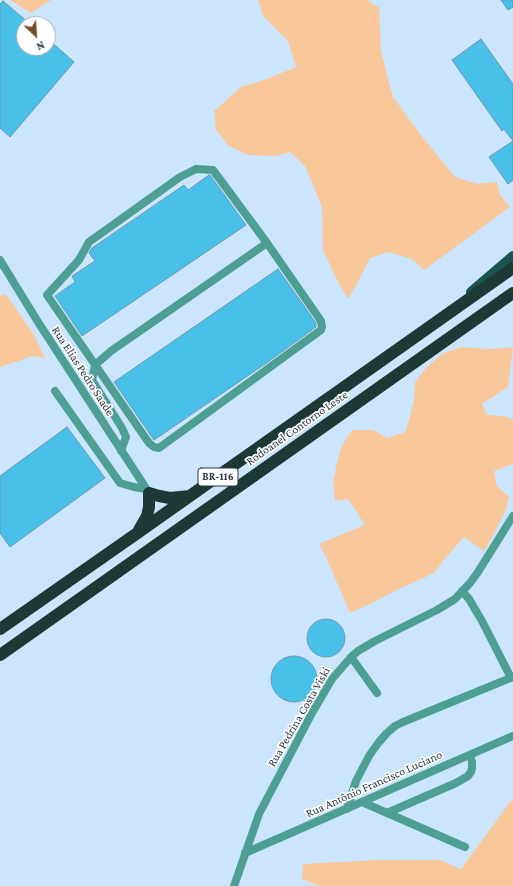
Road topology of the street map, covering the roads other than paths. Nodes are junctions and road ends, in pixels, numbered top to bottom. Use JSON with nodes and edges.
{"nodes":[{"id":1,"x":267,"y":243,"type":"junction"},
{"id":2,"x":513,"y":256,"type":"edge"},
{"id":3,"x":0,"y":260,"type":"edge"},
{"id":4,"x":513,"y":268,"type":"edge"},
{"id":5,"x":513,"y":293,"type":"edge"},
{"id":6,"x":435,"y":323,"type":"junction"},
{"id":7,"x":95,"y":365,"type":"junction"},
{"id":8,"x":55,"y":391,"type":"dead end"},
{"id":9,"x":121,"y":451,"type":"junction"},
{"id":10,"x":148,"y":491,"type":"junction"},
{"id":11,"x":192,"y":496,"type":"junction"},
{"id":12,"x":513,"y":516,"type":"edge"},
{"id":13,"x":136,"y":534,"type":"junction"},
{"id":14,"x":462,"y":591,"type":"junction"},
{"id":15,"x":0,"y":629,"type":"edge"},
{"id":16,"x":0,"y":655,"type":"edge"},
{"id":17,"x":350,"y":657,"type":"junction"},
{"id":18,"x":512,"y":678,"type":"edge"},
{"id":19,"x":377,"y":693,"type":"dead end"},
{"id":20,"x":513,"y":736,"type":"edge"},
{"id":21,"x":470,"y":755,"type":"junction"},
{"id":22,"x":362,"y":802,"type":"junction"},
{"id":23,"x":347,"y":809,"type":"junction"},
{"id":24,"x":387,"y":813,"type":"junction"},
{"id":25,"x":465,"y":847,"type":"dead end"},
{"id":26,"x":245,"y":853,"type":"junction"},
{"id":27,"x":234,"y":886,"type":"edge"}],
"edges":[{"from":1,"to":7,"type":"street"},
{"from":1,"to":7,"type":"street"},
{"from":1,"to":7,"type":"street"},
{"from":2,"to":6,"type":"main road"},
{"from":3,"to":9,"type":"street","name":"Rua Elias Pedro Saade"},
{"from":4,"to":6,"type":"highway","name":"Rodoanel Contorno Leste","number":"BR-116"},
{"from":5,"to":16,"type":"highway","name":"Rodoanel Contorno Leste","number":"BR-116"},
{"from":6,"to":11,"type":"highway","name":"Rodoanel Contorno Leste","number":"BR-116"},
{"from":7,"to":9,"type":"street"},
{"from":8,"to":10,"type":"street"},
{"from":9,"to":10,"type":"street","name":"Rua Elias Pedro Saade"},
{"from":10,"to":11,"type":"highway"},
{"from":10,"to":13,"type":"highway"},
{"from":11,"to":13,"type":"highway","name":"Rodoanel Contorno Leste","number":"BR-116"},
{"from":12,"to":14,"type":"street","name":"Rua Pedrina Costa Viski"},
{"from":13,"to":15,"type":"highway","name":"Rodoanel Contorno Leste","number":"BR-116"},
{"from":14,"to":17,"type":"street","name":"Rua Pedrina Costa Viski"},
{"from":14,"to":18,"type":"street"},
{"from":17,"to":19,"type":"street"},
{"from":17,"to":26,"type":"street","name":"Rua Pedrina Costa Viski"},
{"from":18,"to":23,"type":"street"},
{"from":20,"to":21,"type":"street","name":"Rua Antônio Francisco Luciano"},
{"from":21,"to":22,"type":"street","name":"Rua Antônio Francisco Luciano"},
{"from":21,"to":24,"type":"street"},
{"from":22,"to":23,"type":"street","name":"Rua Antônio Francisco Luciano"},
{"from":22,"to":24,"type":"street"},
{"from":23,"to":26,"type":"street","name":"Rua Antônio Francisco Luciano"},
{"from":24,"to":25,"type":"street"},
{"from":26,"to":27,"type":"street","name":"Rua Pedrina Costa Viski"}]}
